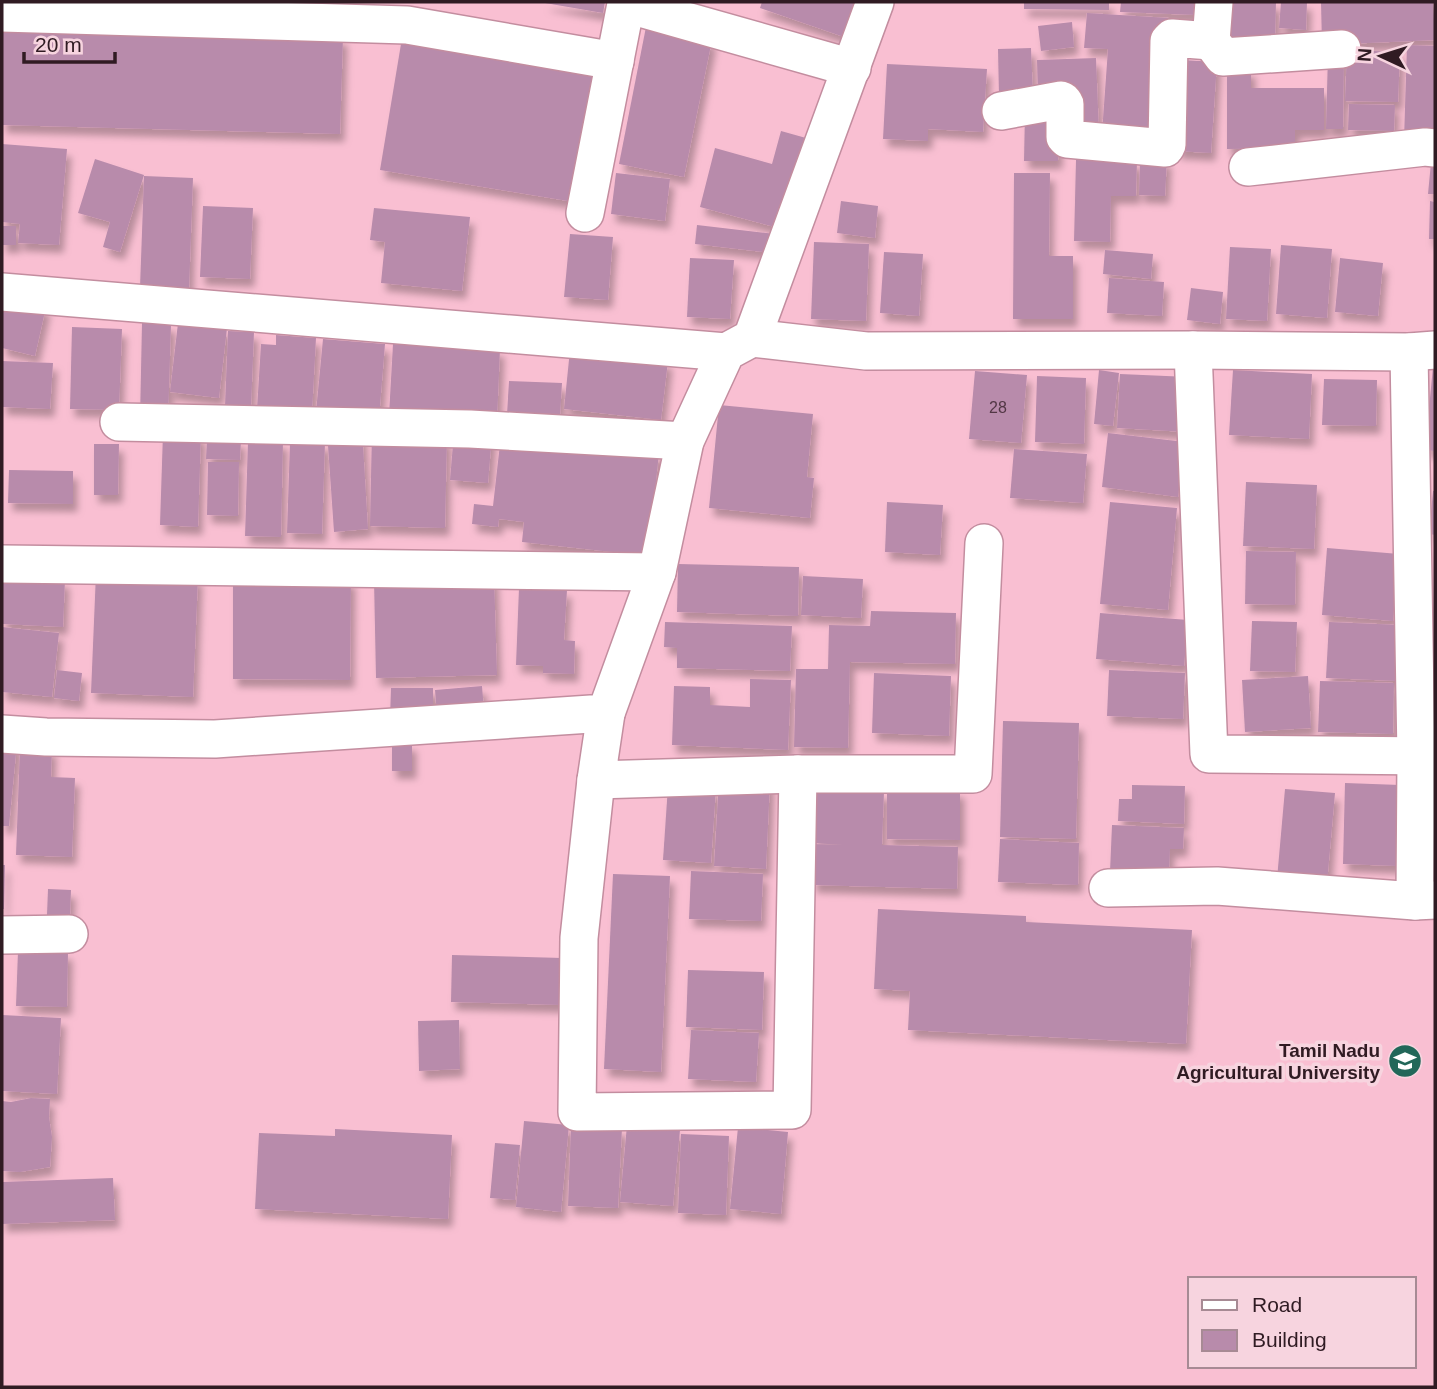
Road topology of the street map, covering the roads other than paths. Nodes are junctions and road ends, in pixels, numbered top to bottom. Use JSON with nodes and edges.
{"nodes":[{"id":1,"x":875,"y":2,"type":"edge"},
{"id":2,"x":1214,"y":2,"type":"edge"},
{"id":3,"x":2,"y":13,"type":"edge"},
{"id":4,"x":1211,"y":41,"type":"junction"},
{"id":5,"x":1342,"y":49,"type":"dead end"},
{"id":6,"x":615,"y":61,"type":"junction"},
{"id":7,"x":852,"y":68,"type":"junction"},
{"id":8,"x":1001,"y":111,"type":"dead end"},
{"id":9,"x":1435,"y":148,"type":"edge"},
{"id":10,"x":1248,"y":167,"type":"dead end"},
{"id":11,"x":585,"y":213,"type":"dead end"},
{"id":12,"x":2,"y":292,"type":"edge"},
{"id":13,"x":739,"y":345,"type":"junction"},
{"id":14,"x":1193,"y":350,"type":"junction"},
{"id":15,"x":1422,"y":351,"type":"edge"},
{"id":16,"x":118,"y":422,"type":"dead end"},
{"id":17,"x":685,"y":441,"type":"junction"},
{"id":18,"x":984,"y":543,"type":"dead end"},
{"id":19,"x":1424,"y":551,"type":"edge"},
{"id":20,"x":2,"y":564,"type":"edge"},
{"id":21,"x":657,"y":572,"type":"junction"},
{"id":22,"x":606,"y":713,"type":"junction"},
{"id":23,"x":2,"y":734,"type":"edge"},
{"id":24,"x":1426,"y":756,"type":"edge"},
{"id":25,"x":798,"y":774,"type":"junction"},
{"id":26,"x":596,"y":780,"type":"junction"},
{"id":27,"x":1108,"y":888,"type":"dead end"},
{"id":28,"x":1425,"y":900,"type":"edge"},
{"id":29,"x":69,"y":934,"type":"dead end"},
{"id":30,"x":2,"y":935,"type":"edge"}],
"edges":[{"from":1,"to":7,"type":"street"},
{"from":2,"to":4,"type":"street"},
{"from":3,"to":6,"type":"street"},
{"from":4,"to":5,"type":"street"},
{"from":4,"to":8,"type":"street"},
{"from":6,"to":7,"type":"street"},
{"from":6,"to":11,"type":"street"},
{"from":7,"to":13,"type":"street"},
{"from":9,"to":10,"type":"street"},
{"from":12,"to":13,"type":"street"},
{"from":13,"to":14,"type":"street"},
{"from":13,"to":17,"type":"street"},
{"from":14,"to":15,"type":"street"},
{"from":14,"to":24,"type":"street"},
{"from":15,"to":19,"type":"street"},
{"from":16,"to":17,"type":"street"},
{"from":17,"to":21,"type":"street"},
{"from":18,"to":25,"type":"street"},
{"from":19,"to":24,"type":"street"},
{"from":20,"to":21,"type":"street"},
{"from":21,"to":22,"type":"street"},
{"from":22,"to":23,"type":"street"},
{"from":22,"to":26,"type":"street"},
{"from":24,"to":28,"type":"street"},
{"from":25,"to":26,"type":"street"},
{"from":25,"to":26,"type":"street"},
{"from":27,"to":28,"type":"street"},
{"from":29,"to":30,"type":"street"}]}
